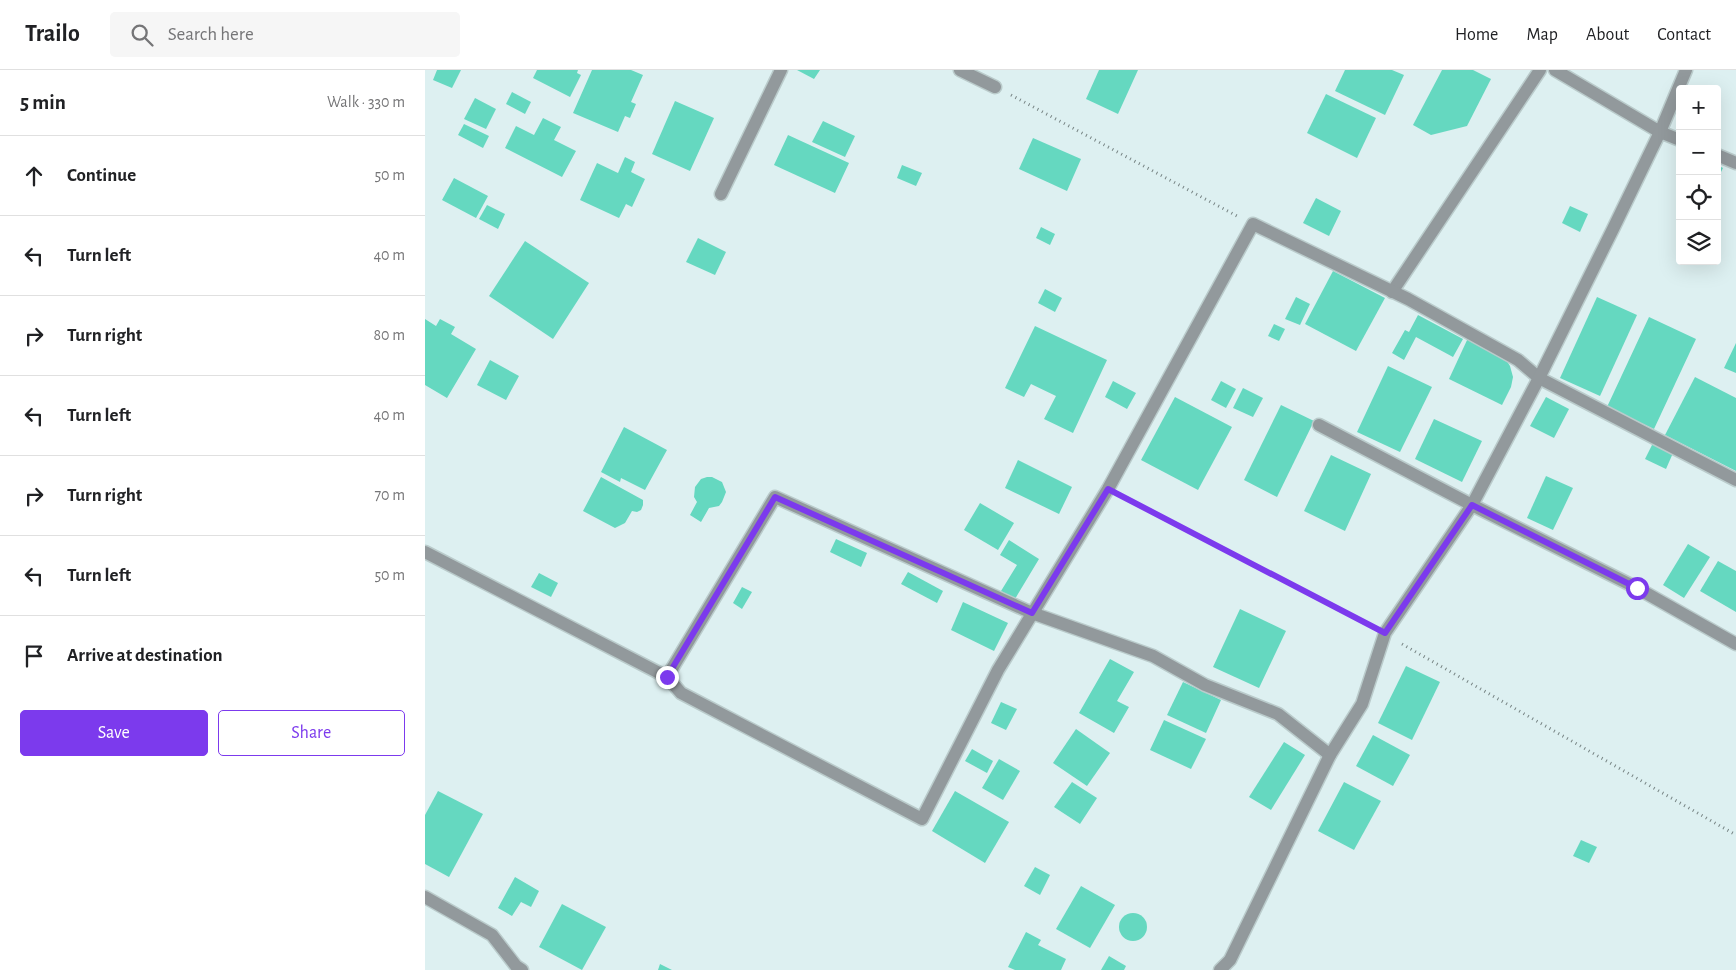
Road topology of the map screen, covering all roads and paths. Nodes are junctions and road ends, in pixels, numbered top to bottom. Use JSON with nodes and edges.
{"nodes":[{"id":1,"x":781,"y":70,"type":"edge"},
{"id":2,"x":960,"y":70,"type":"edge"},
{"id":3,"x":1540,"y":70,"type":"edge"},
{"id":4,"x":1555,"y":70,"type":"edge"},
{"id":5,"x":1686,"y":70,"type":"edge"},
{"id":6,"x":995,"y":87,"type":"joint"},
{"id":7,"x":1660,"y":132,"type":"junction"},
{"id":8,"x":1676,"y":138,"type":"edge"},
{"id":9,"x":1721,"y":157,"type":"edge"},
{"id":10,"x":1736,"y":163,"type":"edge"},
{"id":11,"x":721,"y":194,"type":"dead end"},
{"id":12,"x":1253,"y":224,"type":"junction"},
{"id":13,"x":1392,"y":292,"type":"junction"},
{"id":14,"x":1539,"y":378,"type":"junction"},
{"id":15,"x":1319,"y":425,"type":"dead end"},
{"id":16,"x":1736,"y":480,"type":"edge"},
{"id":17,"x":1108,"y":489,"type":"junction"},
{"id":18,"x":1472,"y":505,"type":"junction"},
{"id":19,"x":425,"y":552,"type":"edge"},
{"id":20,"x":1032,"y":613,"type":"junction"},
{"id":21,"x":1385,"y":633,"type":"junction"},
{"id":22,"x":1736,"y":644,"type":"edge"},
{"id":23,"x":667,"y":677,"type":"junction"},
{"id":24,"x":1330,"y":755,"type":"junction"},
{"id":25,"x":1736,"y":835,"type":"edge"},
{"id":26,"x":425,"y":897,"type":"edge"},
{"id":27,"x":522,"y":970,"type":"edge"},
{"id":28,"x":1220,"y":970,"type":"edge"}],
"edges":[{"from":1,"to":11,"type":"street"},
{"from":2,"to":6,"type":"street"},
{"from":3,"to":13,"type":"street"},
{"from":4,"to":7,"type":"street"},
{"from":5,"to":7,"type":"street"},
{"from":6,"to":12,"type":"path"},
{"from":7,"to":8,"type":"street"},
{"from":7,"to":14,"type":"street"},
{"from":9,"to":10,"type":"street"},
{"from":12,"to":13,"type":"street"},
{"from":12,"to":17,"type":"street"},
{"from":13,"to":14,"type":"street"},
{"from":14,"to":16,"type":"street"},
{"from":14,"to":18,"type":"street"},
{"from":15,"to":18,"type":"street"},
{"from":17,"to":20,"type":"street"},
{"from":17,"to":21,"type":"path"},
{"from":18,"to":21,"type":"street"},
{"from":18,"to":22,"type":"street"},
{"from":19,"to":23,"type":"street"},
{"from":20,"to":23,"type":"street"},
{"from":20,"to":23,"type":"street"},
{"from":20,"to":24,"type":"street"},
{"from":21,"to":24,"type":"street"},
{"from":21,"to":25,"type":"path"},
{"from":24,"to":28,"type":"street"},
{"from":26,"to":27,"type":"street"}]}
